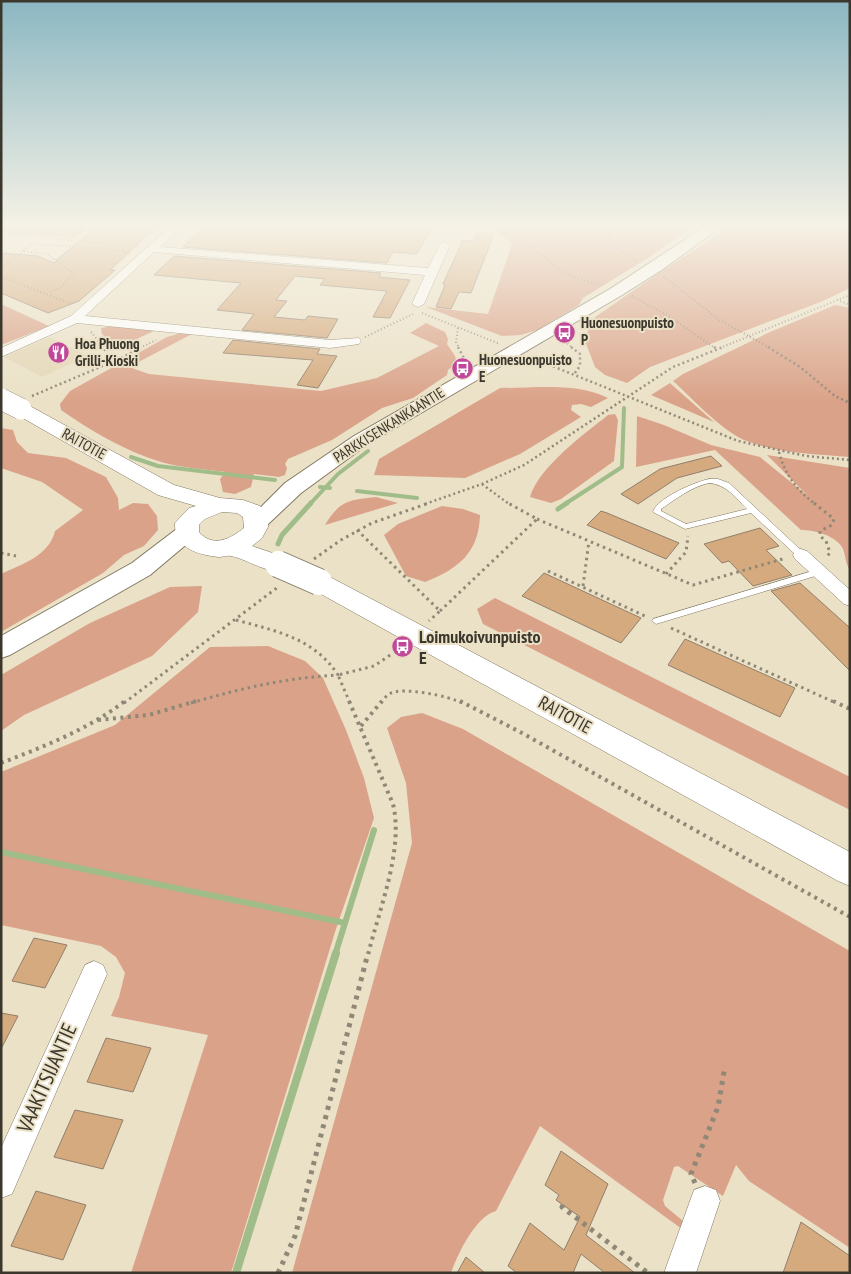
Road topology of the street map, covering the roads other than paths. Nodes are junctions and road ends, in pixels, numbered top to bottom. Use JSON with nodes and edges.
{"nodes":[{"id":1,"x":117,"y":283,"type":"edge"},
{"id":2,"x":427,"y":283,"type":"edge"},
{"id":3,"x":630,"y":283,"type":"edge"},
{"id":4,"x":418,"y":304,"type":"dead end"},
{"id":5,"x":84,"y":316,"type":"junction"},
{"id":6,"x":356,"y":341,"type":"road end"},
{"id":7,"x":1,"y":353,"type":"edge"},
{"id":8,"x":1,"y":398,"type":"edge"},
{"id":9,"x":166,"y":490,"type":"junction"},
{"id":10,"x":752,"y":510,"type":"junction"},
{"id":11,"x":243,"y":516,"type":"junction"},
{"id":12,"x":188,"y":526,"type":"junction"},
{"id":13,"x":218,"y":548,"type":"junction"},
{"id":14,"x":801,"y":555,"type":"joint"},
{"id":15,"x":822,"y":565,"type":"junction"},
{"id":16,"x":141,"y":569,"type":"junction"},
{"id":17,"x":279,"y":575,"type":"junction"},
{"id":18,"x":850,"y":600,"type":"edge"},
{"id":19,"x":656,"y":621,"type":"road end"},
{"id":20,"x":1,"y":648,"type":"edge"},
{"id":21,"x":850,"y":870,"type":"edge"},
{"id":22,"x":94,"y":974,"type":"dead end"},
{"id":23,"x":1,"y":1183,"type":"edge"},
{"id":24,"x":705,"y":1201,"type":"road end"},
{"id":25,"x":680,"y":1273,"type":"edge"}],
"edges":[{"from":1,"to":5,"type":"street"},
{"from":2,"to":4,"type":"street"},
{"from":3,"to":11,"type":"street","name":"PARKKISENKANKAANTIE"},
{"from":5,"to":6,"type":"street"},
{"from":5,"to":7,"type":"street"},
{"from":8,"to":9,"type":"main road","name":"RAITOTIE","bridge":true},
{"from":9,"to":11,"type":"main road","name":"RAITOTIE"},
{"from":9,"to":12,"type":"main road","name":"RAITOTIE"},
{"from":10,"to":10,"type":"lane"},
{"from":10,"to":14,"type":"lane"},
{"from":11,"to":12,"type":"main road"},
{"from":11,"to":13,"type":"main road"},
{"from":11,"to":17,"type":"main road"},
{"from":12,"to":13,"type":"main road","name":"RAITOTIE"},
{"from":12,"to":16,"type":"street"},
{"from":13,"to":16,"type":"street"},
{"from":13,"to":17,"type":"main road","name":"RAITOTIE"},
{"from":14,"to":15,"type":"street"},
{"from":15,"to":18,"type":"street"},
{"from":15,"to":19,"type":"lane"},
{"from":16,"to":20,"type":"street"},
{"from":17,"to":21,"type":"main road","name":"RAITOTIE","bridge":true},
{"from":22,"to":23,"type":"street","name":"VAAKITSIJANTIE"},
{"from":24,"to":25,"type":"street"}]}
